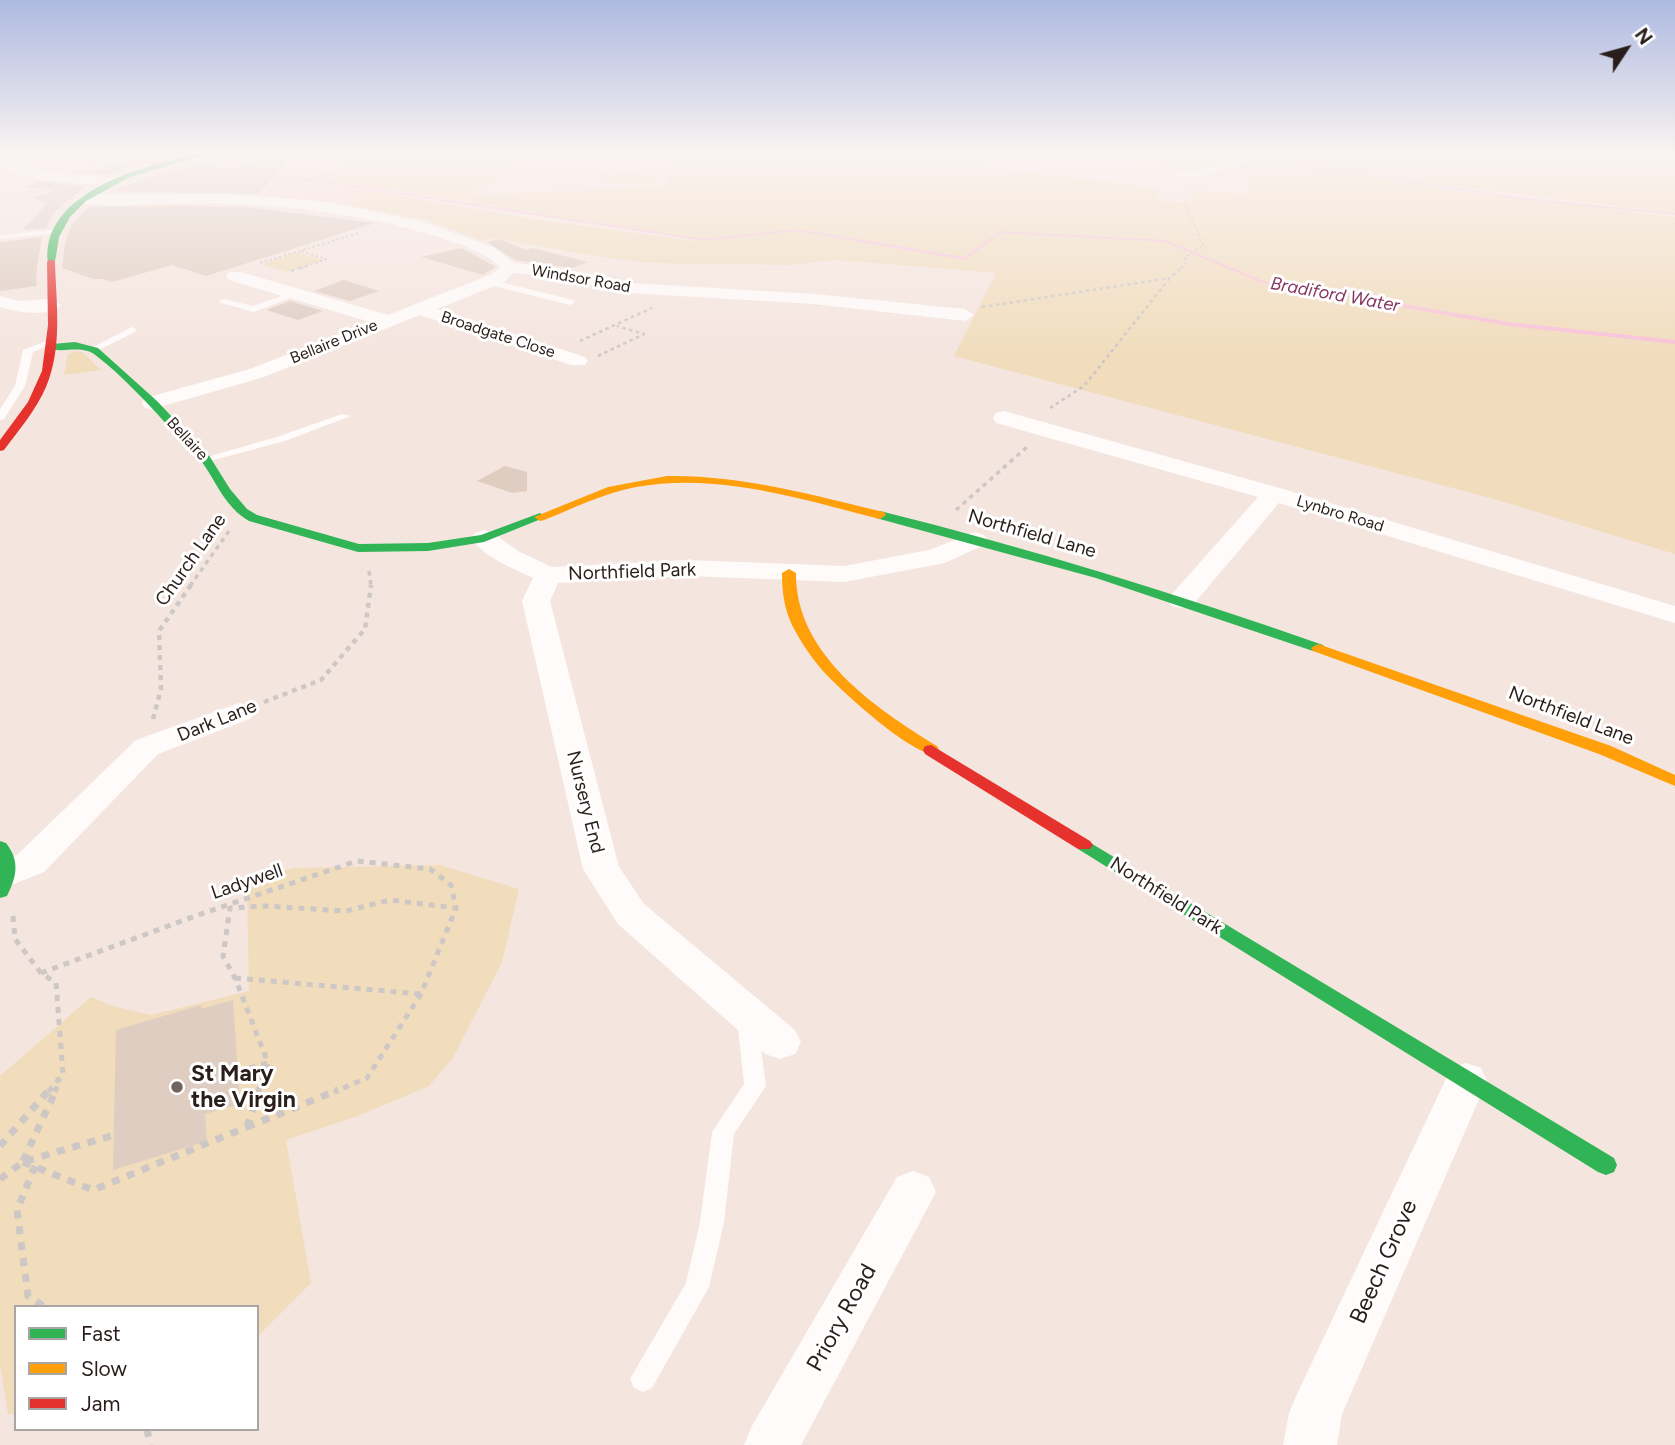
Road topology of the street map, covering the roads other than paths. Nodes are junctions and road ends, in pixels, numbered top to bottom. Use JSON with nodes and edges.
{"nodes":[{"id":1,"x":62,"y":222,"type":"edge"},
{"id":2,"x":407,"y":222,"type":"edge"},
{"id":3,"x":56,"y":231,"type":"junction"},
{"id":4,"x":0,"y":237,"type":"edge"},
{"id":5,"x":509,"y":268,"type":"junction"},
{"id":6,"x":235,"y":276,"type":"road end"},
{"id":7,"x":488,"y":282,"type":"junction"},
{"id":8,"x":296,"y":294,"type":"junction"},
{"id":9,"x":0,"y":301,"type":"edge"},
{"id":10,"x":223,"y":302,"type":"dead end"},
{"id":11,"x":570,"y":302,"type":"dead end"},
{"id":12,"x":52,"y":305,"type":"junction"},
{"id":13,"x":419,"y":309,"type":"junction"},
{"id":14,"x":965,"y":315,"type":"road end"},
{"id":15,"x":388,"y":321,"type":"junction"},
{"id":16,"x":132,"y":330,"type":"dead end"},
{"id":17,"x":52,"y":344,"type":"junction"},
{"id":18,"x":94,"y":349,"type":"junction"},
{"id":19,"x":578,"y":362,"type":"road end"},
{"id":20,"x":153,"y":403,"type":"junction"},
{"id":21,"x":346,"y":416,"type":"dead end"},
{"id":22,"x":0,"y":417,"type":"edge"},
{"id":23,"x":1004,"y":418,"type":"dead end"},
{"id":24,"x":0,"y":448,"type":"edge"},
{"id":25,"x":206,"y":459,"type":"junction"},
{"id":26,"x":1273,"y":494,"type":"junction"},
{"id":27,"x":484,"y":538,"type":"junction"},
{"id":28,"x":975,"y":540,"type":"junction"},
{"id":29,"x":358,"y":548,"type":"joint"},
{"id":30,"x":789,"y":573,"type":"junction"},
{"id":31,"x":548,"y":575,"type":"junction"},
{"id":32,"x":1182,"y":600,"type":"junction"},
{"id":33,"x":1675,"y":615,"type":"edge"},
{"id":34,"x":239,"y":712,"type":"road end"},
{"id":35,"x":1675,"y":781,"type":"edge"},
{"id":36,"x":3,"y":870,"type":"edge"},
{"id":37,"x":746,"y":1013,"type":"junction"},
{"id":38,"x":780,"y":1042,"type":"dead end"},
{"id":39,"x":1466,"y":1081,"type":"junction"},
{"id":40,"x":1606,"y":1164,"type":"dead end"},
{"id":41,"x":913,"y":1192,"type":"dead end"},
{"id":42,"x":643,"y":1378,"type":"dead end"},
{"id":43,"x":771,"y":1445,"type":"edge"},
{"id":44,"x":1310,"y":1445,"type":"edge"}],
"edges":[{"from":1,"to":3,"type":"street"},
{"from":2,"to":5,"type":"street","name":"Windsor Road"},
{"from":3,"to":4,"type":"lane"},
{"from":3,"to":12,"type":"street"},
{"from":5,"to":7,"type":"street","name":"Bellaire Drive"},
{"from":5,"to":14,"type":"street","name":"Windsor Road"},
{"from":6,"to":8,"type":"street"},
{"from":7,"to":11,"type":"lane"},
{"from":7,"to":13,"type":"street","name":"Bellaire Drive"},
{"from":8,"to":10,"type":"lane"},
{"from":8,"to":15,"type":"street"},
{"from":9,"to":12,"type":"street"},
{"from":12,"to":17,"type":"street"},
{"from":13,"to":15,"type":"street","name":"Bellaire Drive"},
{"from":13,"to":19,"type":"street","name":"Broadgate Close"},
{"from":15,"to":20,"type":"street","name":"Bellaire Drive"},
{"from":16,"to":18,"type":"lane"},
{"from":17,"to":18,"type":"street"},
{"from":17,"to":22,"type":"lane"},
{"from":17,"to":24,"type":"street"},
{"from":18,"to":20,"type":"street","name":"Bellaire"},
{"from":20,"to":25,"type":"street","name":"Bellaire"},
{"from":21,"to":25,"type":"lane"},
{"from":23,"to":26,"type":"street","name":"Lynbro Road"},
{"from":25,"to":29,"type":"street","name":"Bellaire"},
{"from":26,"to":32,"type":"street"},
{"from":26,"to":33,"type":"street","name":"Lynbro Road"},
{"from":27,"to":28,"type":"street","name":"Northfield Lane"},
{"from":27,"to":29,"type":"street","name":"Northfield Lane"},
{"from":27,"to":31,"type":"street","name":"Northfield Park"},
{"from":28,"to":30,"type":"street","name":"Northfield Park"},
{"from":28,"to":32,"type":"street","name":"Northfield Lane"},
{"from":30,"to":31,"type":"street","name":"Northfield Park"},
{"from":30,"to":39,"type":"street","name":"Northfield Park"},
{"from":31,"to":37,"type":"street","name":"Nursery End"},
{"from":32,"to":35,"type":"street","name":"Northfield Lane"},
{"from":34,"to":36,"type":"street","name":"Dark Lane"},
{"from":37,"to":38,"type":"street","name":"Nursery End"},
{"from":37,"to":42,"type":"lane"},
{"from":39,"to":40,"type":"street","name":"Northfield Park"},
{"from":39,"to":44,"type":"street","name":"Beech Grove"},
{"from":41,"to":43,"type":"street","name":"Priory Road"}]}
